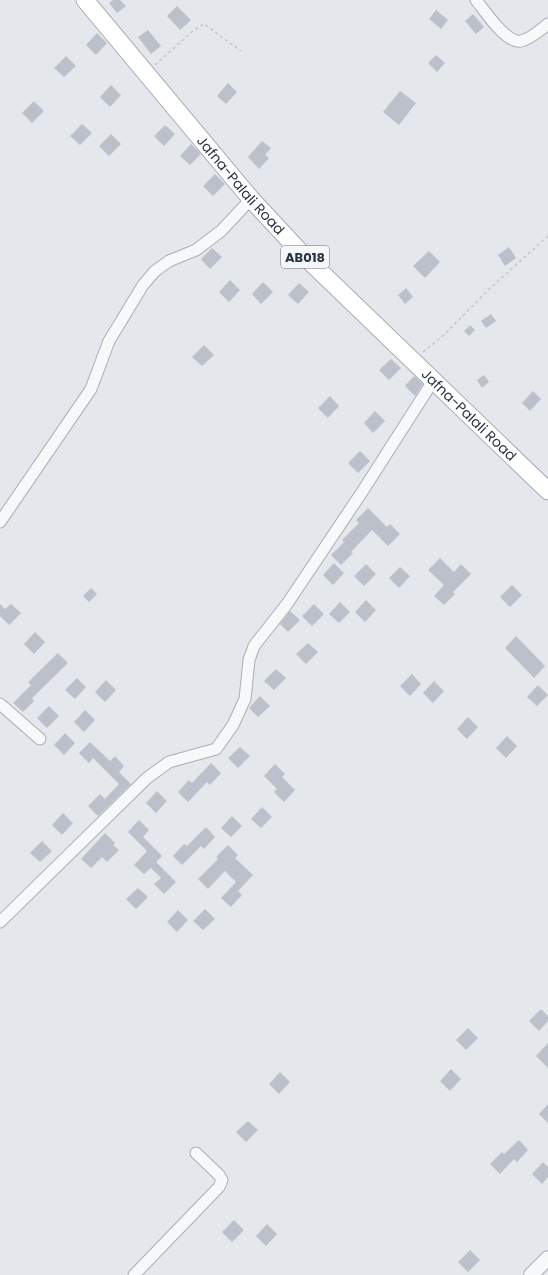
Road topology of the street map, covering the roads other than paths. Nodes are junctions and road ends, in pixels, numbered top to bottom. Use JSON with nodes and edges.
{"nodes":[{"id":1,"x":85,"y":0,"type":"edge"},
{"id":2,"x":476,"y":0,"type":"edge"},
{"id":3,"x":548,"y":24,"type":"edge"},
{"id":4,"x":251,"y":199,"type":"junction"},
{"id":5,"x":433,"y":381,"type":"junction"},
{"id":6,"x":548,"y":491,"type":"edge"},
{"id":7,"x":0,"y":522,"type":"edge"},
{"id":8,"x":0,"y":704,"type":"edge"},
{"id":9,"x":40,"y":739,"type":"dead end"},
{"id":10,"x":0,"y":922,"type":"edge"},
{"id":11,"x":196,"y":1153,"type":"dead end"},
{"id":12,"x":548,"y":1258,"type":"edge"},
{"id":13,"x":134,"y":1275,"type":"edge"},
{"id":14,"x":531,"y":1275,"type":"edge"}],
"edges":[{"from":1,"to":4,"type":"main road","name":"Jafna-Palali Road","number":"AB018"},
{"from":2,"to":3,"type":"street"},
{"from":4,"to":5,"type":"main road","name":"Jafna-Palali Road","number":"AB018"},
{"from":4,"to":7,"type":"street"},
{"from":5,"to":6,"type":"main road","name":"Jafna-Palali Road","number":"AB018"},
{"from":5,"to":10,"type":"street"},
{"from":8,"to":9,"type":"street"},
{"from":11,"to":13,"type":"street"},
{"from":12,"to":14,"type":"street"}]}
